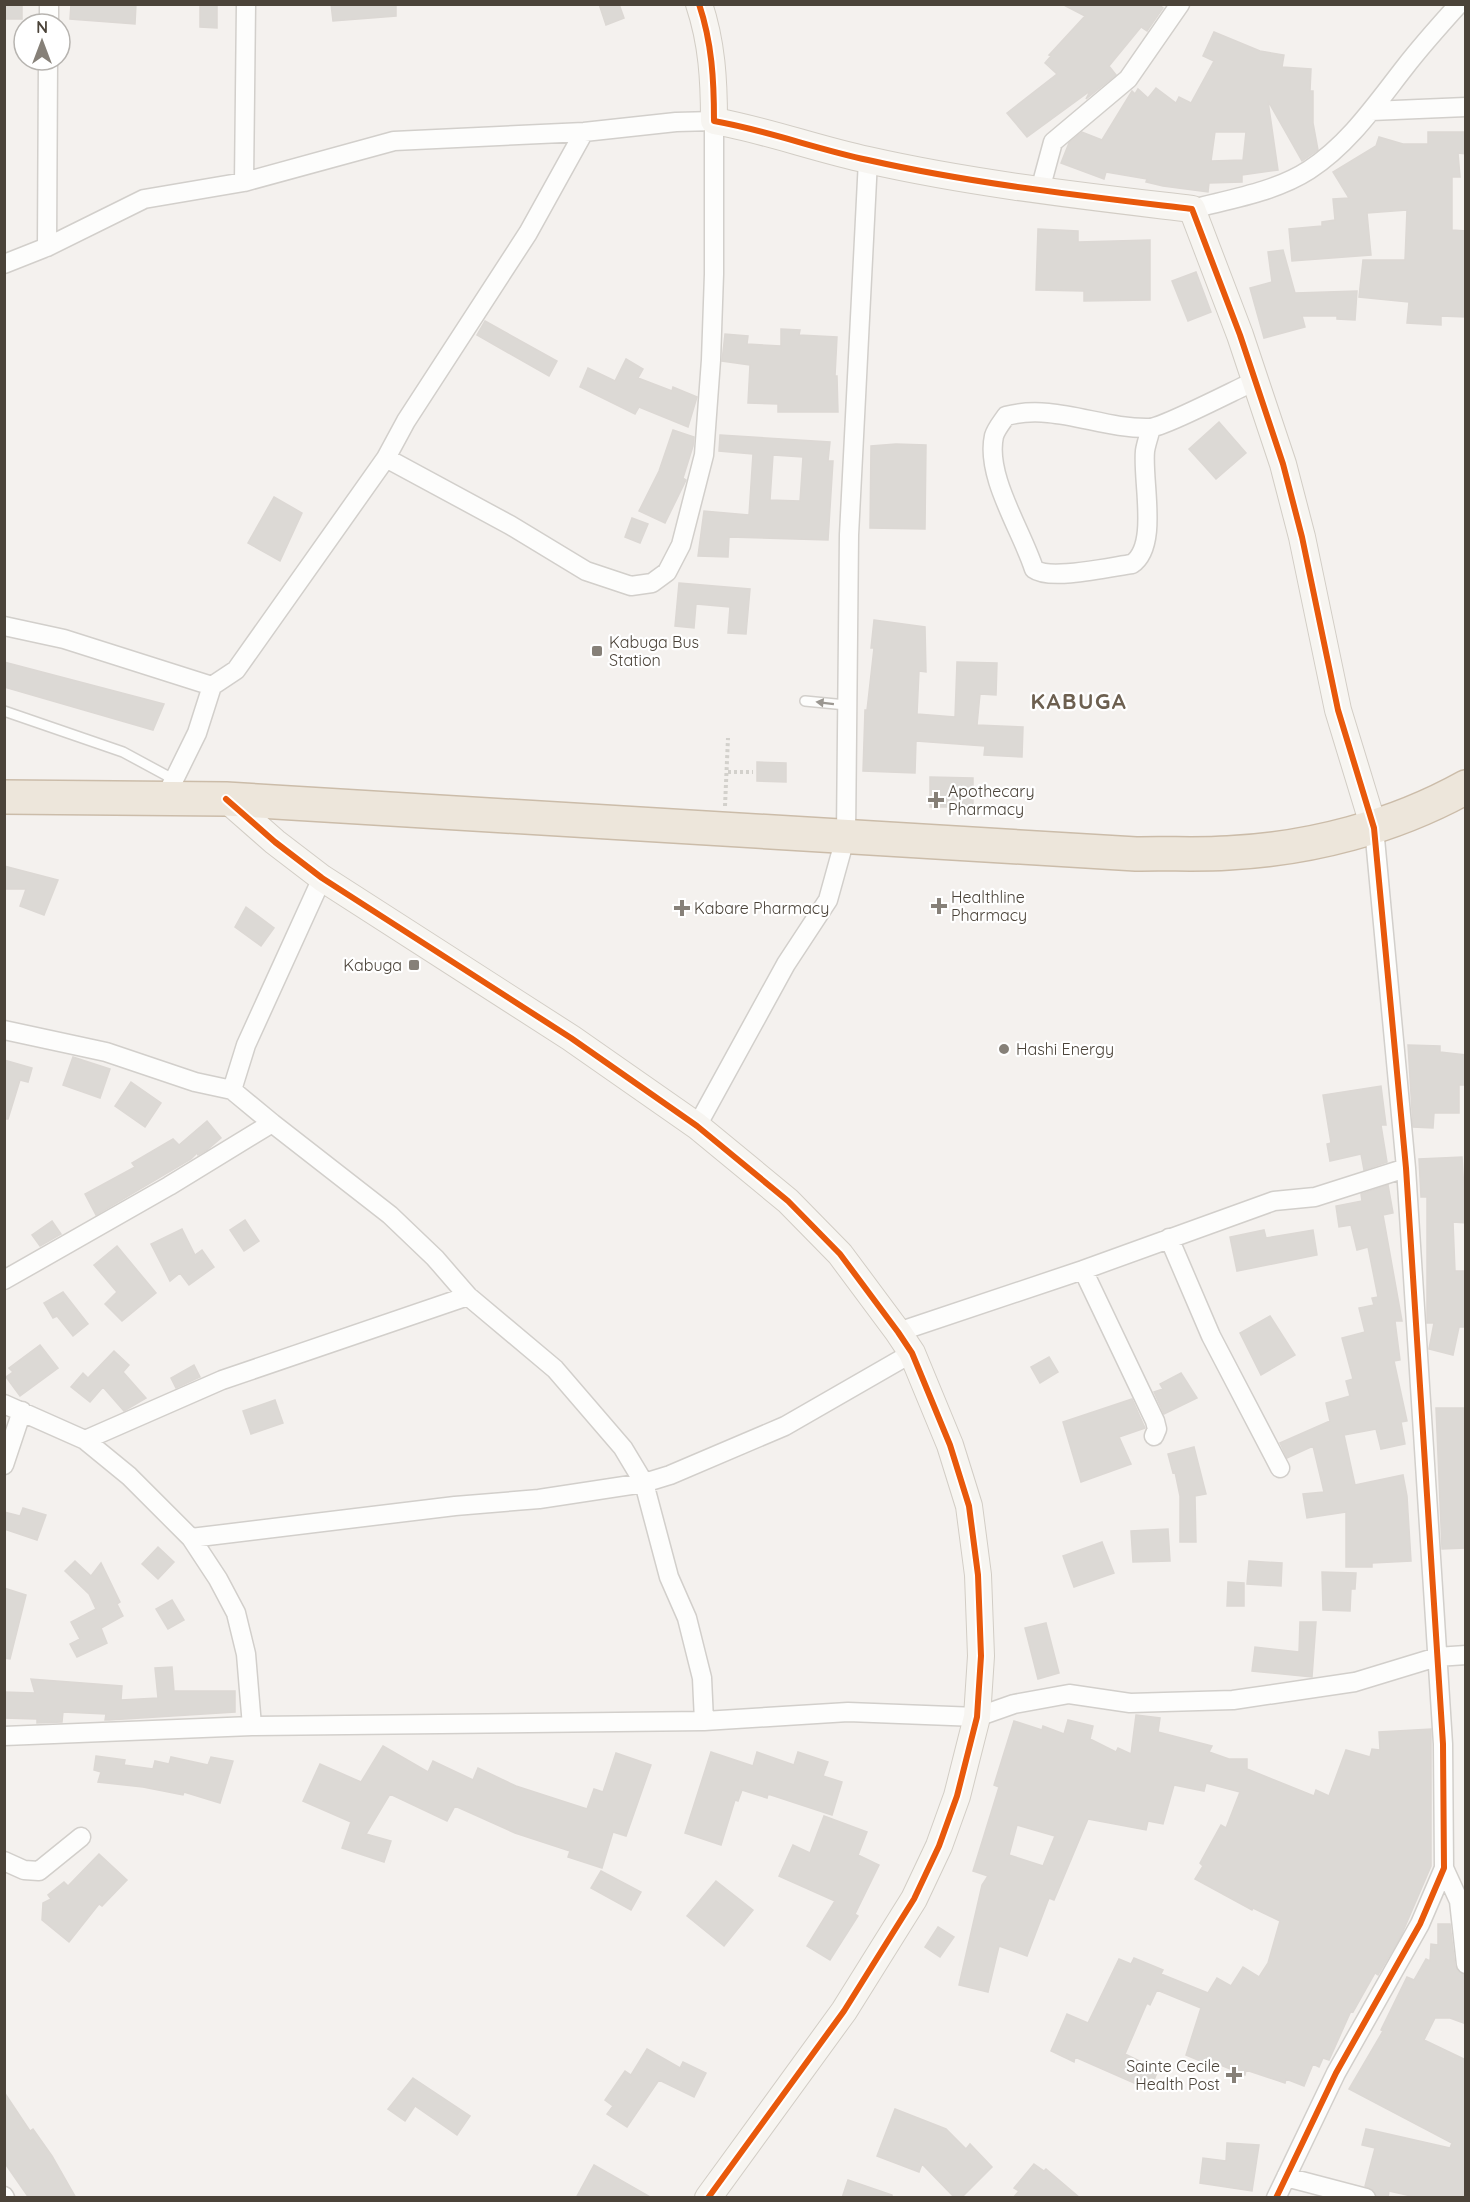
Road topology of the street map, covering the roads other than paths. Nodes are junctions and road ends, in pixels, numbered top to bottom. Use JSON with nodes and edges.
{"nodes":[{"id":1,"x":246,"y":4,"type":"edge"},
{"id":2,"x":699,"y":4,"type":"edge"},
{"id":3,"x":1180,"y":4,"type":"edge"},
{"id":4,"x":1459,"y":4,"type":"edge"},
{"id":5,"x":48,"y":72,"type":"edge"},
{"id":6,"x":1466,"y":107,"type":"edge"},
{"id":7,"x":1371,"y":111,"type":"junction"},
{"id":8,"x":714,"y":121,"type":"junction"},
{"id":9,"x":584,"y":132,"type":"junction"},
{"id":10,"x":868,"y":160,"type":"junction"},
{"id":11,"x":244,"y":182,"type":"junction"},
{"id":12,"x":1040,"y":190,"type":"junction"},
{"id":13,"x":1192,"y":209,"type":"junction"},
{"id":14,"x":47,"y":247,"type":"junction"},
{"id":15,"x":4,"y":264,"type":"edge"},
{"id":16,"x":1255,"y":381,"type":"junction"},
{"id":17,"x":1151,"y":428,"type":"junction"},
{"id":18,"x":386,"y":458,"type":"junction"},
{"id":19,"x":4,"y":626,"type":"edge"},
{"id":20,"x":213,"y":686,"type":"junction"},
{"id":21,"x":805,"y":700,"type":"dead end"},
{"id":22,"x":846,"y":705,"type":"junction"},
{"id":23,"x":4,"y":711,"type":"edge"},
{"id":24,"x":1466,"y":787,"type":"edge"},
{"id":25,"x":169,"y":789,"type":"junction"},
{"id":26,"x":4,"y":797,"type":"edge"},
{"id":27,"x":226,"y":799,"type":"junction"},
{"id":28,"x":1374,"y":828,"type":"junction"},
{"id":29,"x":846,"y":835,"type":"junction"},
{"id":30,"x":322,"y":878,"type":"junction"},
{"id":31,"x":4,"y":1030,"type":"edge"},
{"id":32,"x":232,"y":1090,"type":"junction"},
{"id":33,"x":272,"y":1123,"type":"junction"},
{"id":34,"x":698,"y":1126,"type":"junction"},
{"id":35,"x":1406,"y":1168,"type":"junction"},
{"id":36,"x":1169,"y":1238,"type":"junction"},
{"id":37,"x":1083,"y":1270,"type":"junction"},
{"id":38,"x":4,"y":1280,"type":"edge"},
{"id":39,"x":468,"y":1296,"type":"junction"},
{"id":40,"x":905,"y":1342,"type":"junction"},
{"id":41,"x":4,"y":1404,"type":"edge"},
{"id":42,"x":22,"y":1411,"type":"junction"},
{"id":43,"x":1154,"y":1436,"type":"dead end"},
{"id":44,"x":85,"y":1440,"type":"junction"},
{"id":45,"x":4,"y":1465,"type":"edge"},
{"id":46,"x":1280,"y":1468,"type":"dead end"},
{"id":47,"x":644,"y":1483,"type":"junction"},
{"id":48,"x":191,"y":1538,"type":"junction"},
{"id":49,"x":1466,"y":1655,"type":"edge"},
{"id":50,"x":1437,"y":1657,"type":"junction"},
{"id":51,"x":977,"y":1717,"type":"junction"},
{"id":52,"x":704,"y":1721,"type":"junction"},
{"id":53,"x":252,"y":1726,"type":"junction"},
{"id":54,"x":4,"y":1736,"type":"edge"},
{"id":55,"x":81,"y":1837,"type":"dead end"},
{"id":56,"x":4,"y":1861,"type":"edge"},
{"id":57,"x":1444,"y":1868,"type":"junction"},
{"id":58,"x":1466,"y":1964,"type":"edge"},
{"id":59,"x":1286,"y":2177,"type":"junction"},
{"id":60,"x":708,"y":2198,"type":"edge"},
{"id":61,"x":1276,"y":2198,"type":"edge"},
{"id":62,"x":1366,"y":2198,"type":"edge"}],
"edges":[{"from":1,"to":11,"type":"street"},
{"from":2,"to":8,"type":"street"},
{"from":3,"to":12,"type":"street"},
{"from":4,"to":7,"type":"street"},
{"from":5,"to":14,"type":"street"},
{"from":6,"to":7,"type":"street"},
{"from":7,"to":13,"type":"street"},
{"from":8,"to":9,"type":"street"},
{"from":8,"to":10,"type":"street"},
{"from":8,"to":18,"type":"street"},
{"from":9,"to":11,"type":"street"},
{"from":9,"to":18,"type":"street"},
{"from":10,"to":12,"type":"street"},
{"from":10,"to":22,"type":"street"},
{"from":11,"to":14,"type":"street"},
{"from":12,"to":13,"type":"street"},
{"from":13,"to":16,"type":"street"},
{"from":14,"to":15,"type":"street"},
{"from":16,"to":17,"type":"street"},
{"from":16,"to":28,"type":"street"},
{"from":17,"to":17,"type":"street"},
{"from":18,"to":20,"type":"street"},
{"from":19,"to":20,"type":"street"},
{"from":20,"to":25,"type":"street"},
{"from":22,"to":21,"type":"lane","one_way":true},
{"from":22,"to":29,"type":"street"},
{"from":23,"to":25,"type":"lane"},
{"from":24,"to":28,"type":"highway"},
{"from":25,"to":26,"type":"highway"},
{"from":25,"to":27,"type":"highway"},
{"from":27,"to":29,"type":"highway"},
{"from":27,"to":30,"type":"street"},
{"from":28,"to":29,"type":"highway"},
{"from":28,"to":35,"type":"street"},
{"from":29,"to":34,"type":"street"},
{"from":30,"to":32,"type":"street"},
{"from":30,"to":34,"type":"street"},
{"from":31,"to":32,"type":"street"},
{"from":32,"to":33,"type":"street"},
{"from":33,"to":38,"type":"street"},
{"from":33,"to":39,"type":"street"},
{"from":34,"to":40,"type":"street"},
{"from":35,"to":36,"type":"street"},
{"from":35,"to":50,"type":"street"},
{"from":36,"to":37,"type":"street"},
{"from":36,"to":46,"type":"street"},
{"from":37,"to":40,"type":"street"},
{"from":37,"to":43,"type":"street"},
{"from":39,"to":44,"type":"street"},
{"from":39,"to":47,"type":"street"},
{"from":40,"to":47,"type":"street"},
{"from":40,"to":51,"type":"street"},
{"from":41,"to":42,"type":"street"},
{"from":42,"to":44,"type":"street"},
{"from":42,"to":45,"type":"street"},
{"from":44,"to":48,"type":"street"},
{"from":47,"to":48,"type":"street"},
{"from":47,"to":52,"type":"street"},
{"from":48,"to":53,"type":"street"},
{"from":49,"to":50,"type":"street"},
{"from":50,"to":51,"type":"street"},
{"from":50,"to":57,"type":"street"},
{"from":51,"to":52,"type":"street"},
{"from":51,"to":60,"type":"street"},
{"from":52,"to":53,"type":"street"},
{"from":53,"to":54,"type":"street"},
{"from":55,"to":56,"type":"street"},
{"from":57,"to":58,"type":"street"},
{"from":57,"to":59,"type":"street"},
{"from":59,"to":61,"type":"street"},
{"from":59,"to":62,"type":"street"}]}
